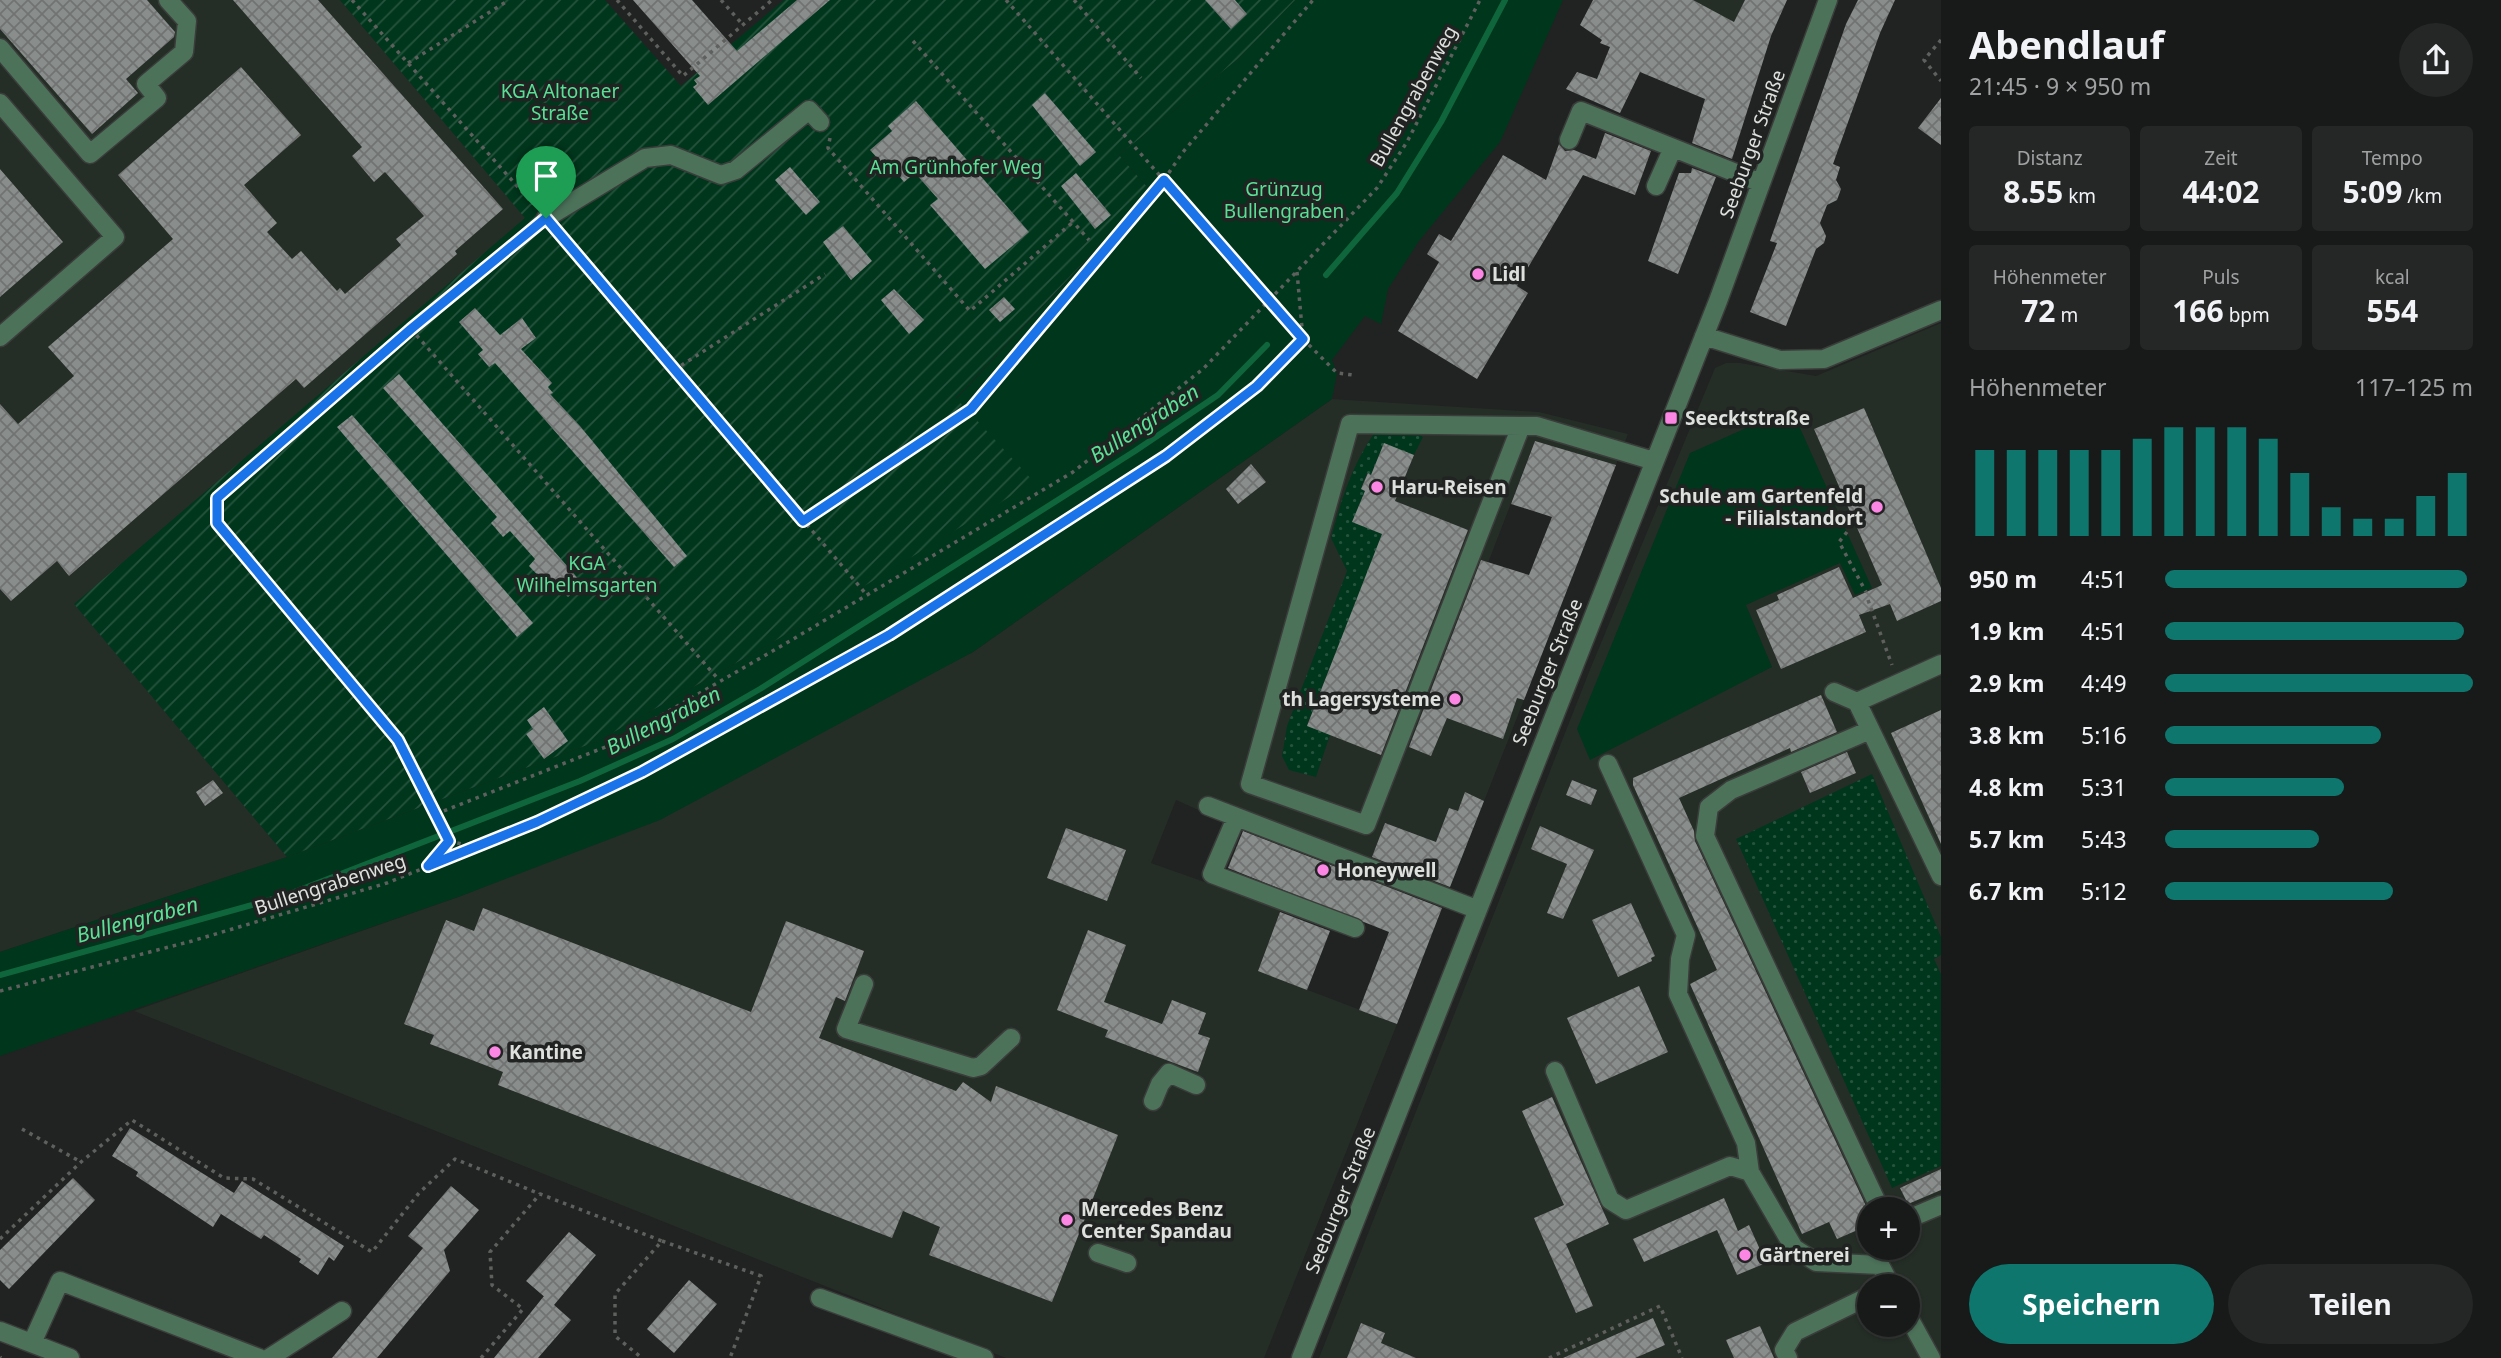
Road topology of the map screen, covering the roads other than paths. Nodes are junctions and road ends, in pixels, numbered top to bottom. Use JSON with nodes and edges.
{"nodes":[{"id":1,"x":169,"y":0,"type":"edge"},
{"id":2,"x":1824,"y":2,"type":"edge"},
{"id":3,"x":0,"y":48,"type":"edge"},
{"id":4,"x":0,"y":103,"type":"edge"},
{"id":5,"x":820,"y":122,"type":"road end"},
{"id":6,"x":1569,"y":140,"type":"dead end"},
{"id":7,"x":1672,"y":150,"type":"junction"},
{"id":8,"x":1761,"y":183,"type":"junction"},
{"id":9,"x":1656,"y":186,"type":"dead end"},
{"id":10,"x":546,"y":218,"type":"road end"},
{"id":11,"x":1941,"y":310,"type":"edge"},
{"id":12,"x":1704,"y":336,"type":"junction"},
{"id":13,"x":0,"y":337,"type":"edge"},
{"id":14,"x":1521,"y":426,"type":"junction"},
{"id":15,"x":1654,"y":460,"type":"junction"},
{"id":16,"x":1941,"y":664,"type":"edge"},
{"id":17,"x":1834,"y":692,"type":"dead end"},
{"id":18,"x":1857,"y":702,"type":"junction"},
{"id":19,"x":1870,"y":730,"type":"junction"},
{"id":20,"x":1608,"y":764,"type":"dead end"},
{"id":21,"x":1208,"y":806,"type":"dead end"},
{"id":22,"x":1236,"y":818,"type":"junction"},
{"id":23,"x":1941,"y":876,"type":"edge"},
{"id":24,"x":1476,"y":909,"type":"junction"},
{"id":25,"x":1354,"y":928,"type":"dead end"},
{"id":26,"x":864,"y":984,"type":"dead end"},
{"id":27,"x":1011,"y":1038,"type":"dead end"},
{"id":28,"x":1555,"y":1071,"type":"dead end"},
{"id":29,"x":1196,"y":1085,"type":"dead end"},
{"id":30,"x":1153,"y":1101,"type":"dead end"},
{"id":31,"x":1750,"y":1172,"type":"junction"},
{"id":32,"x":1874,"y":1197,"type":"edge"},
{"id":33,"x":1941,"y":1205,"type":"edge"},
{"id":34,"x":1920,"y":1214,"type":"edge"},
{"id":35,"x":1098,"y":1252,"type":"dead end"},
{"id":36,"x":1857,"y":1259,"type":"edge"},
{"id":37,"x":1127,"y":1264,"type":"dead end"},
{"id":38,"x":820,"y":1298,"type":"dead end"},
{"id":39,"x":1857,"y":1302,"type":"edge"},
{"id":40,"x":342,"y":1311,"type":"dead end"},
{"id":41,"x":0,"y":1331,"type":"edge"},
{"id":42,"x":1917,"y":1337,"type":"edge"},
{"id":43,"x":32,"y":1343,"type":"junction"},
{"id":44,"x":1926,"y":1356,"type":"edge"},
{"id":45,"x":70,"y":1358,"type":"edge"},
{"id":46,"x":259,"y":1358,"type":"edge"},
{"id":47,"x":269,"y":1358,"type":"edge"},
{"id":48,"x":984,"y":1358,"type":"edge"},
{"id":49,"x":1301,"y":1358,"type":"edge"},
{"id":50,"x":1788,"y":1358,"type":"edge"}],
"edges":[{"from":1,"to":3,"type":"street"},
{"from":2,"to":8,"type":"street","name":"Seeburger Straße"},
{"from":4,"to":13,"type":"street"},
{"from":5,"to":10,"type":"street"},
{"from":6,"to":7,"type":"street"},
{"from":7,"to":8,"type":"street"},
{"from":7,"to":9,"type":"street"},
{"from":8,"to":12,"type":"street","name":"Seeburger Straße"},
{"from":11,"to":12,"type":"street"},
{"from":12,"to":15,"type":"street","name":"Seeburger Straße"},
{"from":14,"to":14,"type":"street"},
{"from":14,"to":15,"type":"street"},
{"from":15,"to":24,"type":"street","name":"Seeburger Straße"},
{"from":16,"to":18,"type":"street"},
{"from":17,"to":18,"type":"street"},
{"from":18,"to":19,"type":"street"},
{"from":19,"to":23,"type":"street"},
{"from":19,"to":32,"type":"street"},
{"from":20,"to":31,"type":"street"},
{"from":21,"to":22,"type":"street"},
{"from":22,"to":24,"type":"street"},
{"from":22,"to":25,"type":"street"},
{"from":24,"to":49,"type":"street","name":"Seeburger Straße"},
{"from":26,"to":27,"type":"street"},
{"from":28,"to":31,"type":"street"},
{"from":29,"to":30,"type":"street"},
{"from":31,"to":36,"type":"street"},
{"from":33,"to":34,"type":"street"},
{"from":35,"to":37,"type":"street"},
{"from":38,"to":48,"type":"street"},
{"from":39,"to":50,"type":"street"},
{"from":40,"to":47,"type":"street"},
{"from":41,"to":43,"type":"street"},
{"from":42,"to":44,"type":"street"},
{"from":43,"to":45,"type":"street"},
{"from":43,"to":46,"type":"street"}]}
